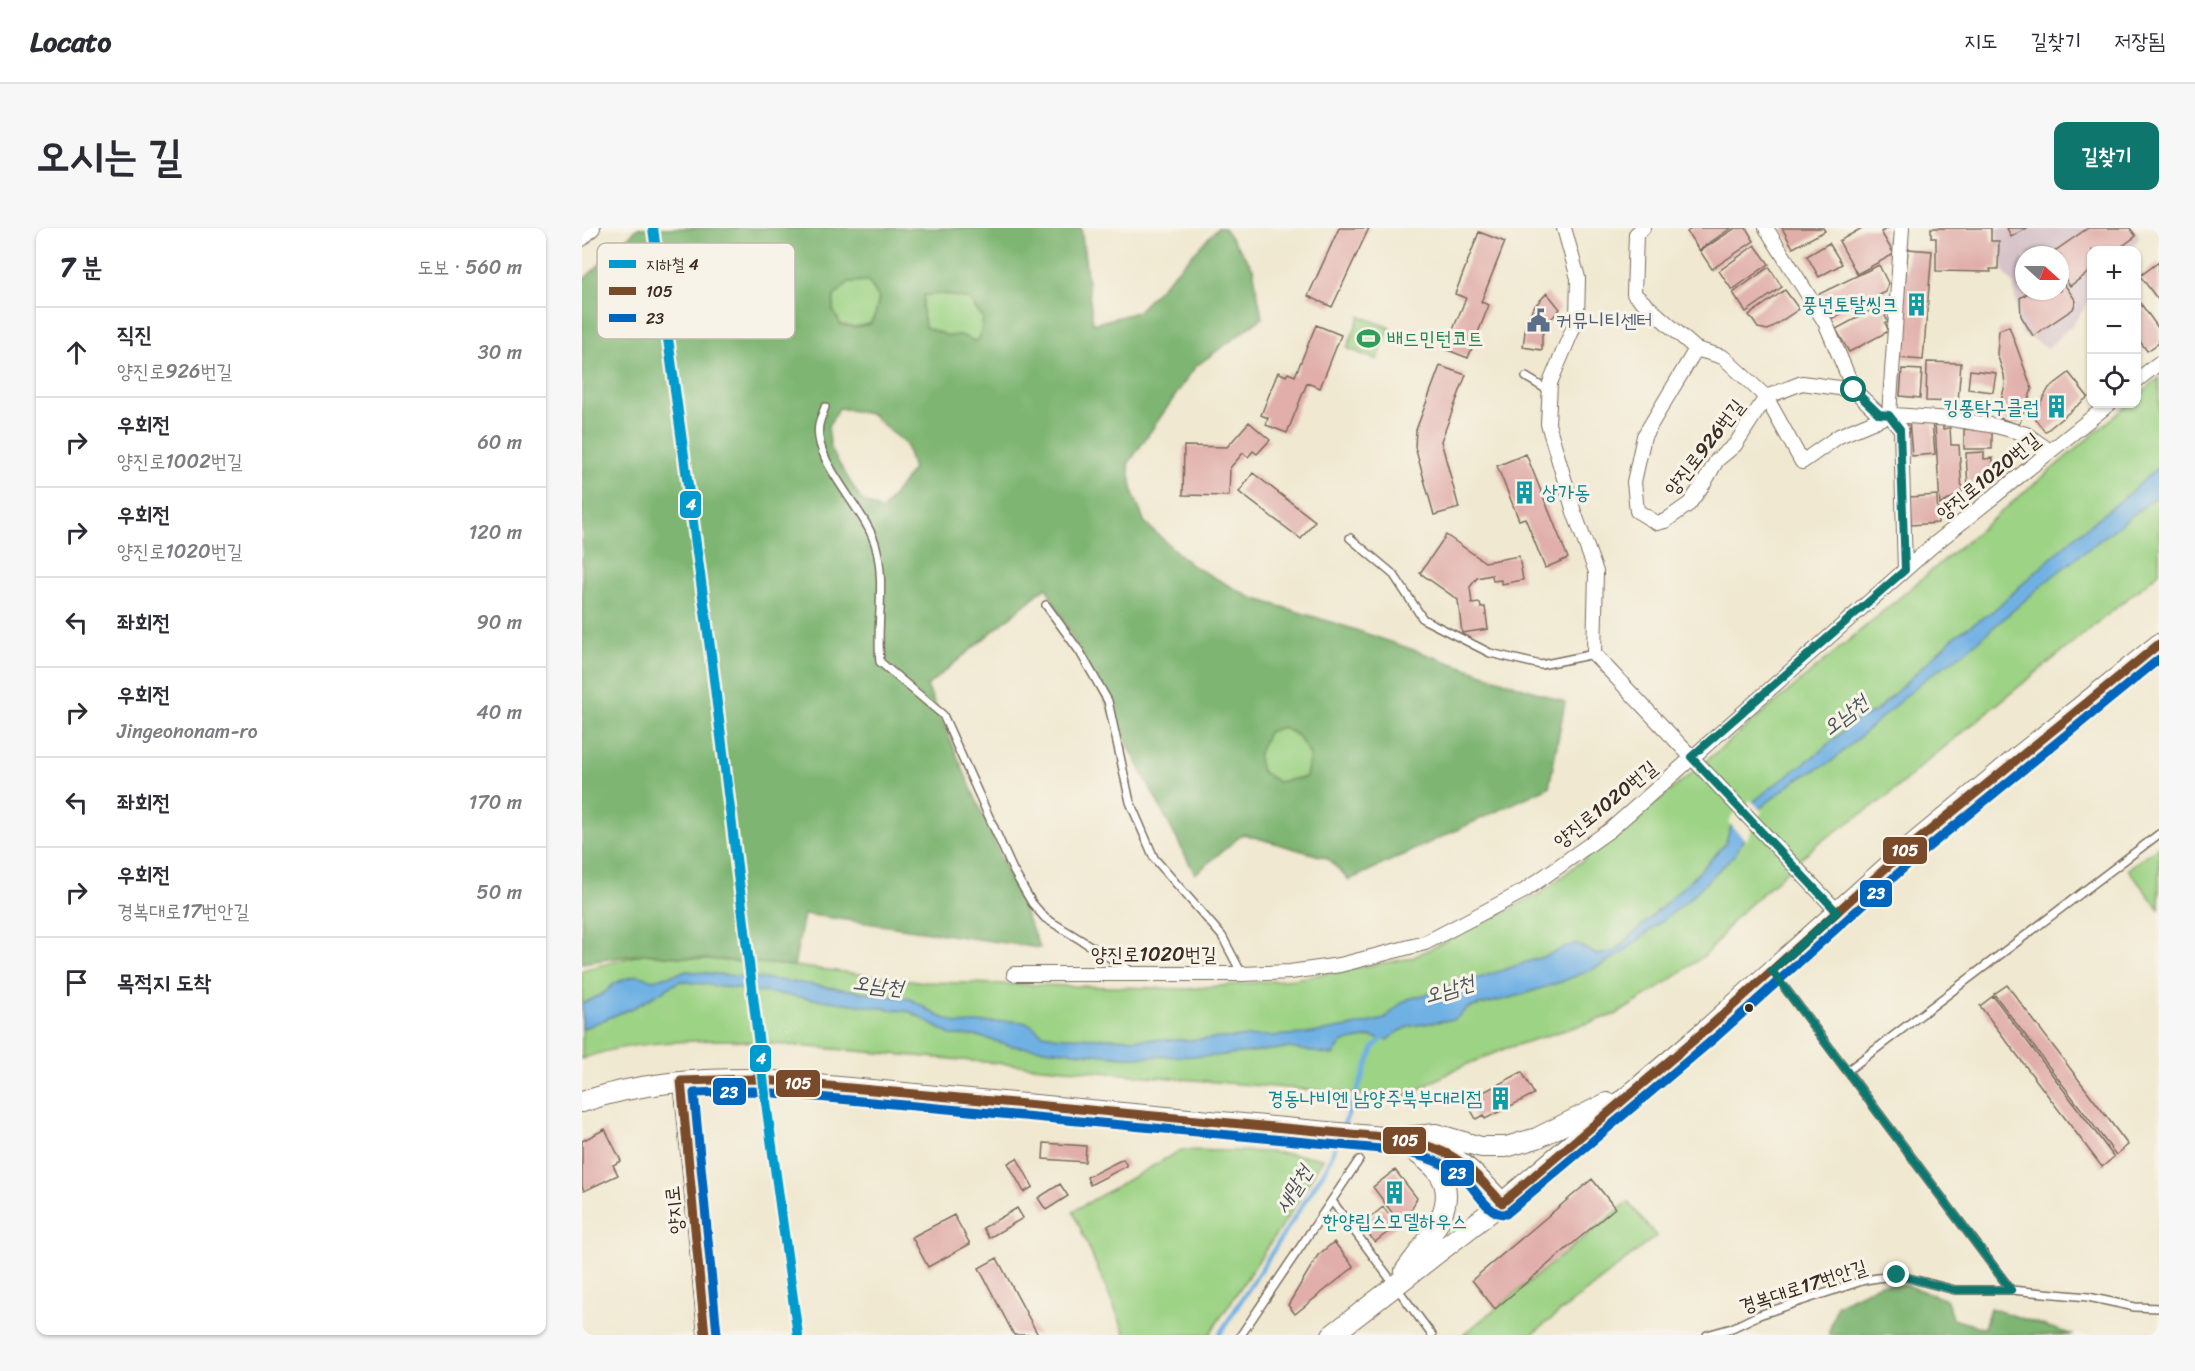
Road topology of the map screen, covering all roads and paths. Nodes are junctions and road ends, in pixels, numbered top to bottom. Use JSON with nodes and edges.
{"nodes":[{"id":1,"x":593,"y":228,"type":"edge"},
{"id":2,"x":1564,"y":228,"type":"edge"},
{"id":3,"x":1643,"y":228,"type":"edge"},
{"id":4,"x":1766,"y":228,"type":"edge"},
{"id":5,"x":1902,"y":228,"type":"edge"},
{"id":6,"x":582,"y":239,"type":"edge"},
{"id":7,"x":1696,"y":349,"type":"junction"},
{"id":8,"x":2159,"y":363,"type":"edge"},
{"id":9,"x":1526,"y":377,"type":"dead end"},
{"id":10,"x":2141,"y":377,"type":"edge"},
{"id":11,"x":1854,"y":390,"type":"junction"},
{"id":12,"x":1550,"y":391,"type":"junction"},
{"id":13,"x":1766,"y":397,"type":"junction"},
{"id":14,"x":825,"y":408,"type":"dead end"},
{"id":15,"x":2104,"y":408,"type":"edge"},
{"id":16,"x":1889,"y":415,"type":"junction"},
{"id":17,"x":2050,"y":451,"type":"junction"},
{"id":18,"x":1350,"y":538,"type":"dead end"},
{"id":19,"x":1905,"y":570,"type":"junction"},
{"id":20,"x":1046,"y":604,"type":"dead end"},
{"id":21,"x":2159,"y":644,"type":"edge"},
{"id":22,"x":1594,"y":654,"type":"junction"},
{"id":23,"x":1694,"y":760,"type":"junction"},
{"id":24,"x":2159,"y":834,"type":"edge"},
{"id":25,"x":1837,"y":912,"type":"junction"},
{"id":26,"x":1772,"y":971,"type":"junction"},
{"id":27,"x":1136,"y":973,"type":"junction"},
{"id":28,"x":1014,"y":974,"type":"dead end"},
{"id":29,"x":1242,"y":974,"type":"junction"},
{"id":30,"x":1847,"y":1071,"type":"junction"},
{"id":31,"x":681,"y":1081,"type":"junction"},
{"id":32,"x":1639,"y":1087,"type":"junction"},
{"id":33,"x":582,"y":1102,"type":"edge"},
{"id":34,"x":1394,"y":1138,"type":"junction"},
{"id":35,"x":1359,"y":1160,"type":"dead end"},
{"id":36,"x":1332,"y":1201,"type":"junction"},
{"id":37,"x":1502,"y":1203,"type":"junction"},
{"id":38,"x":1395,"y":1285,"type":"junction"},
{"id":39,"x":2011,"y":1290,"type":"junction"},
{"id":40,"x":2159,"y":1308,"type":"edge"},
{"id":41,"x":705,"y":1335,"type":"edge"},
{"id":42,"x":1241,"y":1335,"type":"edge"},
{"id":43,"x":1332,"y":1335,"type":"edge"},
{"id":44,"x":1432,"y":1335,"type":"edge"},
{"id":45,"x":1707,"y":1335,"type":"edge"}],
"edges":[{"from":1,"to":6,"type":"street"},
{"from":2,"to":12,"type":"street"},
{"from":3,"to":7,"type":"street","name":"양진로926번길"},
{"from":4,"to":11,"type":"street"},
{"from":5,"to":16,"type":"street"},
{"from":7,"to":13,"type":"street","name":"양진로926번길"},
{"from":7,"to":13,"type":"street","name":"양진로926번길"},
{"from":8,"to":10,"type":"street"},
{"from":9,"to":12,"type":"lane"},
{"from":11,"to":13,"type":"street","name":"양진로926번길"},
{"from":11,"to":16,"type":"street"},
{"from":12,"to":22,"type":"street"},
{"from":13,"to":16,"type":"street"},
{"from":14,"to":27,"type":"lane"},
{"from":15,"to":17,"type":"street","name":"양진로1020번길"},
{"from":16,"to":17,"type":"street"},
{"from":16,"to":19,"type":"street"},
{"from":17,"to":19,"type":"street","name":"양진로1020번길"},
{"from":18,"to":22,"type":"lane"},
{"from":19,"to":23,"type":"street","name":"양진로1020번길"},
{"from":20,"to":29,"type":"lane"},
{"from":21,"to":25,"type":"street"},
{"from":22,"to":23,"type":"street"},
{"from":23,"to":25,"type":"street"},
{"from":23,"to":29,"type":"street","name":"양진로1020번길"},
{"from":24,"to":30,"type":"lane"},
{"from":25,"to":26,"type":"street"},
{"from":26,"to":30,"type":"lane"},
{"from":26,"to":32,"type":"street"},
{"from":27,"to":28,"type":"street","name":"양진로1020번길"},
{"from":27,"to":29,"type":"street","name":"양진로1020번길"},
{"from":30,"to":39,"type":"lane"},
{"from":31,"to":33,"type":"street"},
{"from":31,"to":34,"type":"street"},
{"from":31,"to":41,"type":"street","name":"양지로"},
{"from":32,"to":34,"type":"street"},
{"from":32,"to":37,"type":"street"},
{"from":34,"to":37,"type":"street"},
{"from":34,"to":38,"type":"street"},
{"from":35,"to":36,"type":"lane"},
{"from":36,"to":38,"type":"lane"},
{"from":36,"to":42,"type":"lane"},
{"from":37,"to":38,"type":"street"},
{"from":38,"to":43,"type":"street"},
{"from":38,"to":44,"type":"lane"},
{"from":39,"to":40,"type":"lane","name":"경복대로17번안길"},
{"from":39,"to":45,"type":"lane","name":"경복대로17번안길"}]}
